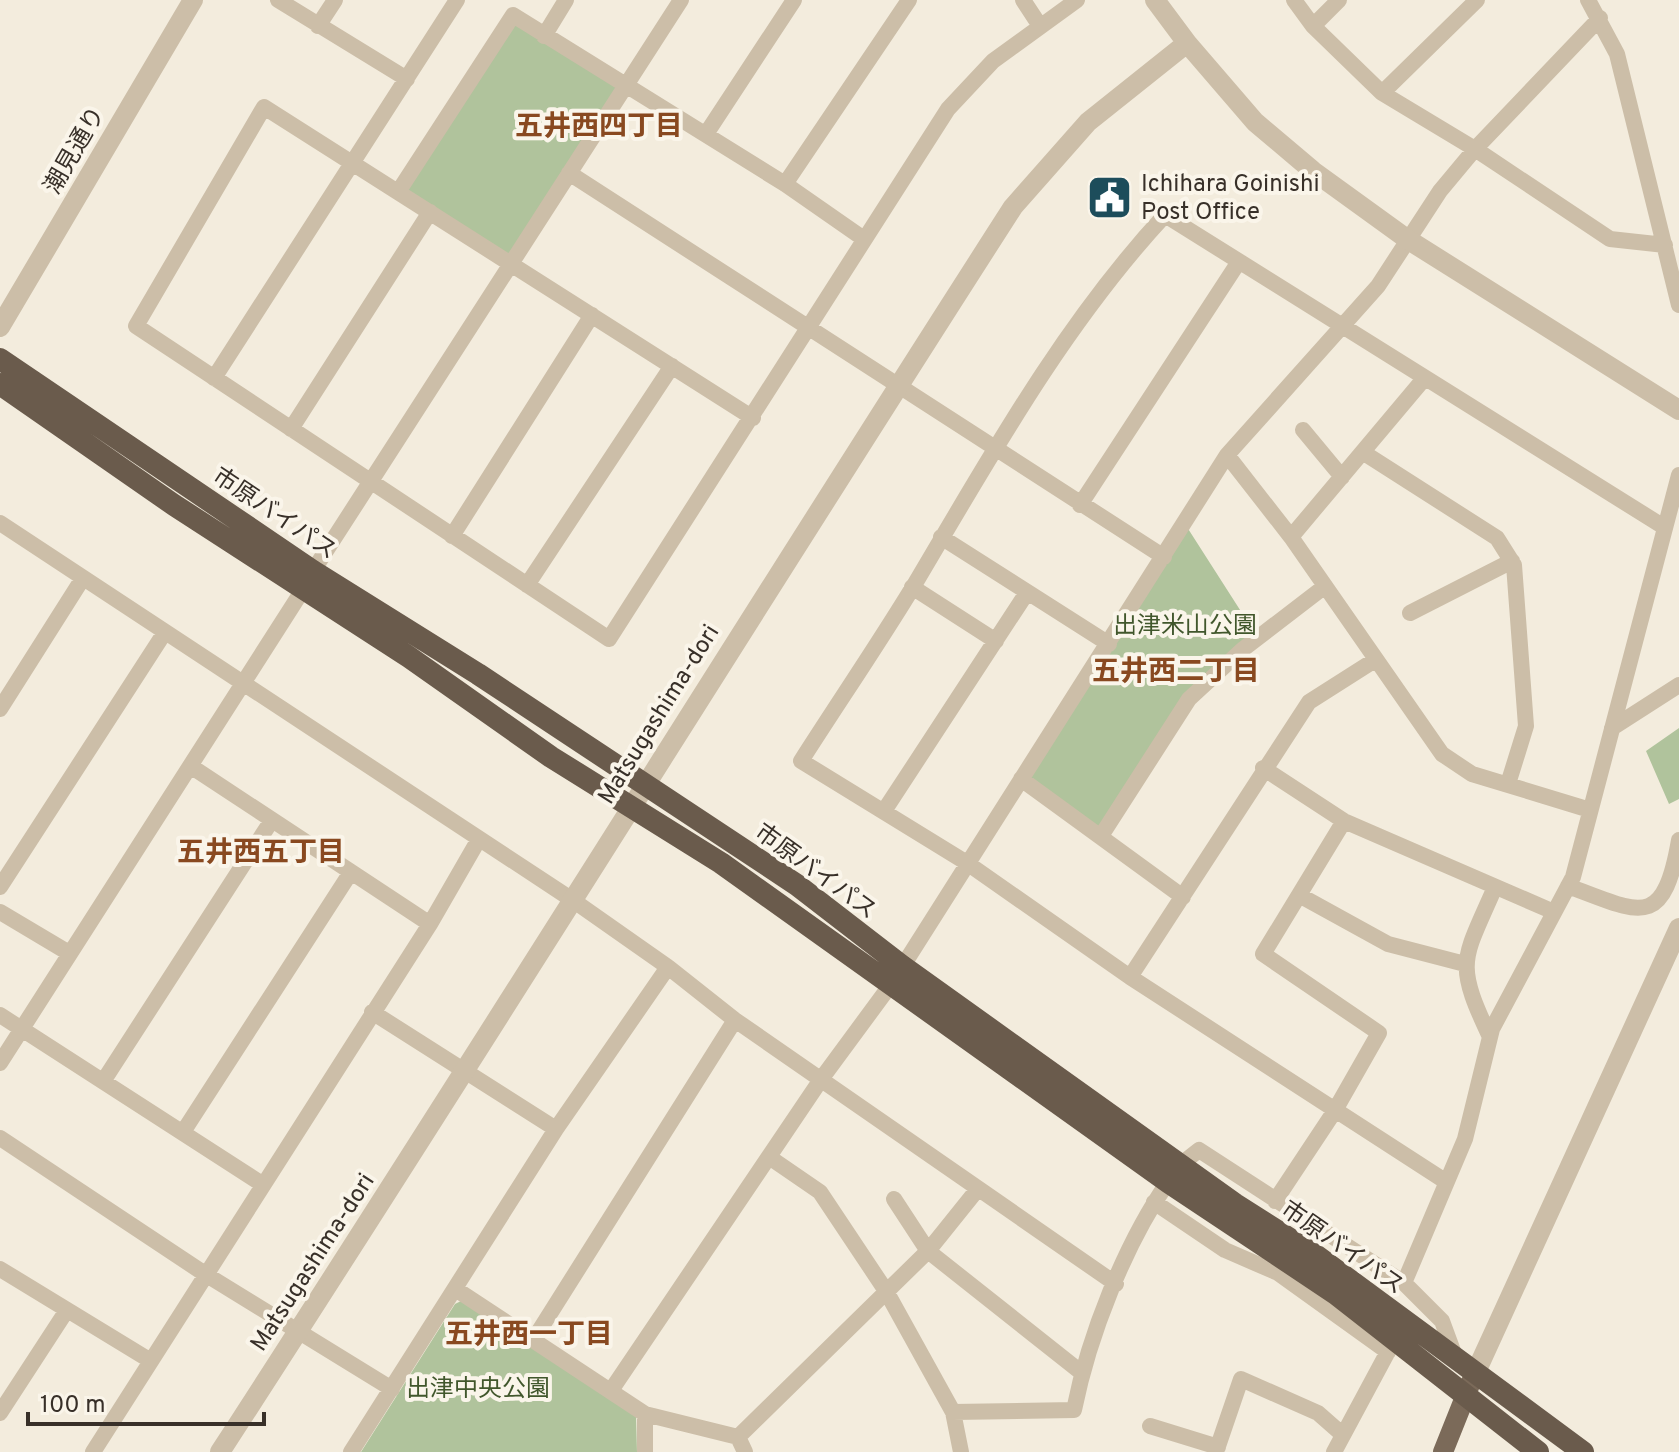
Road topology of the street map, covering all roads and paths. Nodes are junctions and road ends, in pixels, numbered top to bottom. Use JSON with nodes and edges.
{"nodes":[{"id":1,"x":193,"y":0,"type":"edge"},
{"id":2,"x":278,"y":0,"type":"edge"},
{"id":3,"x":335,"y":0,"type":"edge"},
{"id":4,"x":457,"y":0,"type":"edge"},
{"id":5,"x":566,"y":0,"type":"edge"},
{"id":6,"x":681,"y":0,"type":"edge"},
{"id":7,"x":794,"y":0,"type":"edge"},
{"id":8,"x":909,"y":0,"type":"edge"},
{"id":9,"x":1023,"y":0,"type":"edge"},
{"id":10,"x":1077,"y":0,"type":"edge"},
{"id":11,"x":1155,"y":0,"type":"edge"},
{"id":12,"x":1294,"y":0,"type":"edge"},
{"id":13,"x":1339,"y":0,"type":"edge"},
{"id":14,"x":1477,"y":0,"type":"edge"},
{"id":15,"x":1588,"y":0,"type":"edge"},
{"id":16,"x":1600,"y":18,"type":"junction"},
{"id":17,"x":318,"y":26,"type":"junction"},
{"id":18,"x":1040,"y":26,"type":"junction"},
{"id":19,"x":1313,"y":26,"type":"junction"},
{"id":20,"x":544,"y":36,"type":"junction"},
{"id":21,"x":1187,"y":43,"type":"junction"},
{"id":22,"x":407,"y":79,"type":"junction"},
{"id":23,"x":629,"y":86,"type":"junction"},
{"id":24,"x":1382,"y":93,"type":"junction"},
{"id":25,"x":706,"y":134,"type":"junction"},
{"id":26,"x":1475,"y":149,"type":"junction"},
{"id":27,"x":352,"y":163,"type":"junction"},
{"id":28,"x":569,"y":173,"type":"junction"},
{"id":29,"x":785,"y":184,"type":"junction"},
{"id":30,"x":398,"y":192,"type":"junction"},
{"id":31,"x":430,"y":212,"type":"junction"},
{"id":32,"x":864,"y":239,"type":"junction"},
{"id":33,"x":1407,"y":239,"type":"junction"},
{"id":34,"x":1665,"y":245,"type":"junction"},
{"id":35,"x":1238,"y":263,"type":"junction"},
{"id":36,"x":511,"y":264,"type":"junction"},
{"id":37,"x":1679,"y":305,"type":"edge"},
{"id":38,"x":592,"y":315,"type":"junction"},
{"id":39,"x":0,"y":327,"type":"edge"},
{"id":40,"x":1343,"y":329,"type":"junction"},
{"id":41,"x":807,"y":330,"type":"junction"},
{"id":42,"x":0,"y":359,"type":"edge"},
{"id":43,"x":672,"y":366,"type":"junction"},
{"id":44,"x":214,"y":378,"type":"junction"},
{"id":45,"x":1423,"y":380,"type":"junction"},
{"id":46,"x":0,"y":384,"type":"edge"},
{"id":47,"x":899,"y":386,"type":"junction"},
{"id":48,"x":1679,"y":410,"type":"edge"},
{"id":49,"x":753,"y":418,"type":"junction"},
{"id":50,"x":291,"y":429,"type":"junction"},
{"id":51,"x":1303,"y":430,"type":"dead end"},
{"id":52,"x":994,"y":449,"type":"junction"},
{"id":53,"x":1364,"y":453,"type":"junction"},
{"id":54,"x":1227,"y":455,"type":"junction"},
{"id":55,"x":1679,"y":475,"type":"edge"},
{"id":56,"x":1342,"y":477,"type":"junction"},
{"id":57,"x":372,"y":483,"type":"junction"},
{"id":58,"x":1080,"y":505,"type":"junction"},
{"id":59,"x":1664,"y":527,"type":"junction"},
{"id":60,"x":2,"y":529,"type":"edge"},
{"id":61,"x":452,"y":536,"type":"junction"},
{"id":62,"x":941,"y":537,"type":"junction"},
{"id":63,"x":1291,"y":537,"type":"junction"},
{"id":64,"x":1164,"y":557,"type":"junction"},
{"id":65,"x":1512,"y":561,"type":"junction"},
{"id":66,"x":83,"y":578,"type":"junction"},
{"id":67,"x":308,"y":580,"type":"junction"},
{"id":68,"x":527,"y":585,"type":"junction"},
{"id":69,"x":912,"y":587,"type":"junction"},
{"id":70,"x":1324,"y":587,"type":"junction"},
{"id":71,"x":1026,"y":594,"type":"junction"},
{"id":72,"x":1410,"y":613,"type":"dead end"},
{"id":73,"x":165,"y":632,"type":"junction"},
{"id":74,"x":996,"y":641,"type":"junction"},
{"id":75,"x":1109,"y":644,"type":"junction"},
{"id":76,"x":1375,"y":660,"type":"junction"},
{"id":77,"x":245,"y":684,"type":"junction"},
{"id":78,"x":1679,"y":685,"type":"edge"},
{"id":79,"x":0,"y":709,"type":"edge"},
{"id":80,"x":1612,"y":728,"type":"junction"},
{"id":81,"x":192,"y":767,"type":"junction"},
{"id":82,"x":1263,"y":768,"type":"junction"},
{"id":83,"x":1021,"y":779,"type":"junction"},
{"id":84,"x":644,"y":783,"type":"junction"},
{"id":85,"x":1508,"y":784,"type":"junction"},
{"id":86,"x":630,"y":807,"type":"junction"},
{"id":87,"x":1590,"y":810,"type":"junction"},
{"id":88,"x":884,"y":811,"type":"junction"},
{"id":89,"x":272,"y":820,"type":"junction"},
{"id":90,"x":1344,"y":821,"type":"junction"},
{"id":91,"x":1101,"y":836,"type":"junction"},
{"id":92,"x":479,"y":839,"type":"junction"},
{"id":93,"x":1679,"y":840,"type":"edge"},
{"id":94,"x":967,"y":863,"type":"junction"},
{"id":95,"x":351,"y":872,"type":"junction"},
{"id":96,"x":1568,"y":886,"type":"junction"},
{"id":97,"x":0,"y":887,"type":"edge"},
{"id":98,"x":1495,"y":887,"type":"junction"},
{"id":99,"x":1299,"y":895,"type":"junction"},
{"id":100,"x":1183,"y":897,"type":"junction"},
{"id":101,"x":574,"y":901,"type":"junction"},
{"id":102,"x":0,"y":912,"type":"edge"},
{"id":103,"x":1554,"y":912,"type":"junction"},
{"id":104,"x":430,"y":924,"type":"junction"},
{"id":105,"x":1679,"y":928,"type":"edge"},
{"id":106,"x":69,"y":953,"type":"junction"},
{"id":107,"x":1465,"y":964,"type":"junction"},
{"id":108,"x":668,"y":967,"type":"junction"},
{"id":109,"x":897,"y":974,"type":"junction"},
{"id":110,"x":1130,"y":977,"type":"junction"},
{"id":111,"x":372,"y":1012,"type":"junction"},
{"id":112,"x":0,"y":1015,"type":"edge"},
{"id":113,"x":735,"y":1020,"type":"junction"},
{"id":114,"x":20,"y":1028,"type":"junction"},
{"id":115,"x":1490,"y":1037,"type":"junction"},
{"id":116,"x":0,"y":1063,"type":"edge"},
{"id":117,"x":466,"y":1072,"type":"junction"},
{"id":118,"x":822,"y":1078,"type":"junction"},
{"id":119,"x":104,"y":1080,"type":"junction"},
{"id":120,"x":1334,"y":1112,"type":"junction"},
{"id":121,"x":556,"y":1129,"type":"junction"},
{"id":122,"x":183,"y":1132,"type":"junction"},
{"id":123,"x":0,"y":1138,"type":"edge"},
{"id":124,"x":769,"y":1157,"type":"junction"},
{"id":125,"x":1174,"y":1174,"type":"junction"},
{"id":126,"x":1445,"y":1181,"type":"junction"},
{"id":127,"x":262,"y":1184,"type":"junction"},
{"id":128,"x":977,"y":1190,"type":"junction"},
{"id":129,"x":894,"y":1199,"type":"dead end"},
{"id":130,"x":1275,"y":1201,"type":"junction"},
{"id":131,"x":1154,"y":1202,"type":"junction"},
{"id":132,"x":928,"y":1251,"type":"junction"},
{"id":133,"x":0,"y":1269,"type":"edge"},
{"id":134,"x":205,"y":1274,"type":"junction"},
{"id":135,"x":1404,"y":1283,"type":"junction"},
{"id":136,"x":1116,"y":1284,"type":"junction"},
{"id":137,"x":457,"y":1290,"type":"junction"},
{"id":138,"x":886,"y":1291,"type":"junction"},
{"id":139,"x":67,"y":1310,"type":"junction"},
{"id":140,"x":298,"y":1331,"type":"junction"},
{"id":141,"x":1395,"y":1337,"type":"junction"},
{"id":142,"x":534,"y":1339,"type":"junction"},
{"id":143,"x":1456,"y":1360,"type":"junction"},
{"id":144,"x":151,"y":1361,"type":"junction"},
{"id":145,"x":1082,"y":1373,"type":"junction"},
{"id":146,"x":1475,"y":1374,"type":"junction"},
{"id":147,"x":392,"y":1389,"type":"junction"},
{"id":148,"x":612,"y":1389,"type":"junction"},
{"id":149,"x":1464,"y":1395,"type":"junction"},
{"id":150,"x":953,"y":1412,"type":"junction"},
{"id":151,"x":0,"y":1413,"type":"edge"},
{"id":152,"x":645,"y":1414,"type":"junction"},
{"id":153,"x":1150,"y":1426,"type":"dead end"},
{"id":154,"x":1343,"y":1435,"type":"junction"},
{"id":155,"x":741,"y":1444,"type":"edge"},
{"id":156,"x":1217,"y":1449,"type":"edge"},
{"id":157,"x":93,"y":1452,"type":"edge"},
{"id":158,"x":220,"y":1452,"type":"edge"},
{"id":159,"x":351,"y":1452,"type":"edge"},
{"id":160,"x":645,"y":1452,"type":"edge"},
{"id":161,"x":961,"y":1452,"type":"edge"},
{"id":162,"x":1334,"y":1452,"type":"edge"},
{"id":163,"x":1443,"y":1452,"type":"edge"},
{"id":164,"x":1538,"y":1452,"type":"edge"},
{"id":165,"x":1583,"y":1452,"type":"edge"}],
"edges":[{"from":1,"to":39,"type":"street","name":"潮見通り"},
{"from":2,"to":17,"type":"street"},
{"from":3,"to":17,"type":"street"},
{"from":4,"to":22,"type":"street"},
{"from":5,"to":20,"type":"street"},
{"from":6,"to":23,"type":"street"},
{"from":7,"to":25,"type":"street"},
{"from":8,"to":29,"type":"street"},
{"from":9,"to":18,"type":"street"},
{"from":10,"to":18,"type":"street"},
{"from":11,"to":21,"type":"street"},
{"from":12,"to":19,"type":"street"},
{"from":13,"to":19,"type":"street"},
{"from":14,"to":24,"type":"street"},
{"from":15,"to":16,"type":"street"},
{"from":16,"to":26,"type":"street"},
{"from":16,"to":34,"type":"street"},
{"from":17,"to":22,"type":"street"},
{"from":18,"to":32,"type":"street"},
{"from":19,"to":24,"type":"street"},
{"from":20,"to":23,"type":"street"},
{"from":20,"to":30,"type":"street"},
{"from":21,"to":33,"type":"street"},
{"from":21,"to":47,"type":"street","name":"Matsugashima-dori"},
{"from":22,"to":27,"type":"street"},
{"from":23,"to":25,"type":"street"},
{"from":23,"to":28,"type":"street"},
{"from":24,"to":26,"type":"street"},
{"from":25,"to":29,"type":"street"},
{"from":26,"to":33,"type":"street"},
{"from":26,"to":34,"type":"street"},
{"from":27,"to":30,"type":"street"},
{"from":27,"to":44,"type":"street"},
{"from":27,"to":44,"type":"street"},
{"from":28,"to":36,"type":"street"},
{"from":28,"to":41,"type":"street"},
{"from":29,"to":32,"type":"street"},
{"from":30,"to":31,"type":"street"},
{"from":31,"to":36,"type":"street"},
{"from":31,"to":50,"type":"street"},
{"from":32,"to":41,"type":"street"},
{"from":33,"to":40,"type":"street"},
{"from":33,"to":48,"type":"street"},
{"from":34,"to":37,"type":"street"},
{"from":35,"to":40,"type":"street"},
{"from":35,"to":52,"type":"street"},
{"from":35,"to":58,"type":"street"},
{"from":36,"to":38,"type":"street"},
{"from":36,"to":57,"type":"street"},
{"from":38,"to":43,"type":"street"},
{"from":38,"to":61,"type":"street"},
{"from":40,"to":45,"type":"street"},
{"from":40,"to":54,"type":"street"},
{"from":41,"to":47,"type":"street"},
{"from":41,"to":49,"type":"street"},
{"from":42,"to":67,"type":"highway","name":"市原バイパス"},
{"from":43,"to":49,"type":"street"},
{"from":43,"to":68,"type":"street"},
{"from":44,"to":50,"type":"street"},
{"from":45,"to":53,"type":"street"},
{"from":45,"to":59,"type":"street"},
{"from":46,"to":67,"type":"highway","name":"市原バイパス"},
{"from":47,"to":52,"type":"street"},
{"from":47,"to":84,"type":"street","name":"Matsugashima-dori"},
{"from":49,"to":68,"type":"street"},
{"from":50,"to":57,"type":"street"},
{"from":51,"to":56,"type":"street"},
{"from":52,"to":58,"type":"street"},
{"from":52,"to":62,"type":"street"},
{"from":53,"to":56,"type":"street"},
{"from":53,"to":65,"type":"street"},
{"from":54,"to":63,"type":"street"},
{"from":54,"to":64,"type":"street"},
{"from":55,"to":59,"type":"street"},
{"from":56,"to":63,"type":"street"},
{"from":57,"to":61,"type":"street"},
{"from":57,"to":67,"type":"street"},
{"from":58,"to":64,"type":"street"},
{"from":59,"to":80,"type":"street"},
{"from":60,"to":66,"type":"street"},
{"from":61,"to":68,"type":"street"},
{"from":62,"to":69,"type":"street"},
{"from":62,"to":71,"type":"street"},
{"from":63,"to":70,"type":"street"},
{"from":64,"to":75,"type":"street"},
{"from":65,"to":72,"type":"street"},
{"from":65,"to":85,"type":"street"},
{"from":66,"to":73,"type":"street"},
{"from":66,"to":79,"type":"street"},
{"from":67,"to":77,"type":"street"},
{"from":67,"to":84,"type":"highway","name":"市原バイパス"},
{"from":67,"to":86,"type":"highway","name":"市原バイパス"},
{"from":69,"to":74,"type":"street"},
{"from":69,"to":88,"type":"street"},
{"from":70,"to":76,"type":"street"},
{"from":70,"to":91,"type":"street"},
{"from":71,"to":74,"type":"street"},
{"from":71,"to":75,"type":"street"},
{"from":73,"to":77,"type":"street"},
{"from":73,"to":97,"type":"street"},
{"from":74,"to":88,"type":"street"},
{"from":75,"to":83,"type":"street"},
{"from":76,"to":82,"type":"street"},
{"from":76,"to":85,"type":"street"},
{"from":77,"to":81,"type":"street"},
{"from":77,"to":92,"type":"street"},
{"from":78,"to":80,"type":"street"},
{"from":80,"to":87,"type":"street"},
{"from":81,"to":89,"type":"street"},
{"from":81,"to":106,"type":"street"},
{"from":82,"to":90,"type":"street"},
{"from":82,"to":100,"type":"street"},
{"from":83,"to":91,"type":"street"},
{"from":83,"to":94,"type":"street"},
{"from":84,"to":86,"type":"street","name":"Matsugashima-dori"},
{"from":84,"to":109,"type":"highway","name":"市原バイパス"},
{"from":85,"to":87,"type":"street"},
{"from":86,"to":101,"type":"street","name":"Matsugashima-dori"},
{"from":86,"to":109,"type":"highway","name":"市原バイパス"},
{"from":87,"to":96,"type":"street"},
{"from":88,"to":94,"type":"street"},
{"from":89,"to":95,"type":"street"},
{"from":89,"to":119,"type":"street"},
{"from":90,"to":98,"type":"street"},
{"from":90,"to":99,"type":"street"},
{"from":91,"to":100,"type":"street"},
{"from":92,"to":101,"type":"street"},
{"from":92,"to":104,"type":"street"},
{"from":93,"to":96,"type":"street"},
{"from":94,"to":109,"type":"street"},
{"from":94,"to":110,"type":"street"},
{"from":95,"to":104,"type":"street"},
{"from":95,"to":122,"type":"street"},
{"from":96,"to":103,"type":"street"},
{"from":98,"to":103,"type":"street"},
{"from":98,"to":107,"type":"street"},
{"from":99,"to":107,"type":"street"},
{"from":99,"to":120,"type":"street"},
{"from":100,"to":110,"type":"street"},
{"from":101,"to":108,"type":"street"},
{"from":101,"to":117,"type":"street","name":"Matsugashima-dori"},
{"from":102,"to":106,"type":"street"},
{"from":103,"to":115,"type":"street"},
{"from":104,"to":111,"type":"street"},
{"from":105,"to":146,"type":"street"},
{"from":106,"to":114,"type":"street"},
{"from":107,"to":115,"type":"street"},
{"from":108,"to":113,"type":"street"},
{"from":108,"to":121,"type":"street"},
{"from":109,"to":118,"type":"street"},
{"from":109,"to":125,"type":"highway","name":"市原バイパス"},
{"from":110,"to":120,"type":"street"},
{"from":111,"to":117,"type":"street"},
{"from":111,"to":127,"type":"street"},
{"from":112,"to":114,"type":"street"},
{"from":113,"to":118,"type":"street"},
{"from":113,"to":142,"type":"street"},
{"from":114,"to":116,"type":"street"},
{"from":114,"to":119,"type":"street"},
{"from":115,"to":126,"type":"street"},
{"from":117,"to":121,"type":"street"},
{"from":117,"to":140,"type":"street","name":"Matsugashima-dori"},
{"from":118,"to":124,"type":"street"},
{"from":118,"to":128,"type":"street"},
{"from":119,"to":122,"type":"street"},
{"from":120,"to":126,"type":"street"},
{"from":120,"to":130,"type":"street"},
{"from":121,"to":137,"type":"street"},
{"from":122,"to":127,"type":"street"},
{"from":123,"to":134,"type":"street"},
{"from":124,"to":138,"type":"street"},
{"from":124,"to":148,"type":"street"},
{"from":125,"to":130,"type":"street"},
{"from":125,"to":131,"type":"street"},
{"from":125,"to":141,"type":"highway","name":"市原バイパス"},
{"from":126,"to":135,"type":"street"},
{"from":127,"to":134,"type":"street"},
{"from":128,"to":132,"type":"street"},
{"from":128,"to":136,"type":"street"},
{"from":129,"to":132,"type":"street"},
{"from":130,"to":135,"type":"street"},
{"from":131,"to":136,"type":"street"},
{"from":131,"to":141,"type":"street"},
{"from":132,"to":138,"type":"street"},
{"from":132,"to":145,"type":"street"},
{"from":133,"to":139,"type":"street"},
{"from":134,"to":140,"type":"street"},
{"from":134,"to":144,"type":"street"},
{"from":135,"to":143,"type":"street"},
{"from":136,"to":145,"type":"street"},
{"from":137,"to":142,"type":"street"},
{"from":137,"to":147,"type":"street"},
{"from":138,"to":150,"type":"street"},
{"from":138,"to":155,"type":"street"},
{"from":139,"to":144,"type":"street"},
{"from":139,"to":151,"type":"street"},
{"from":140,"to":147,"type":"street"},
{"from":140,"to":158,"type":"street","name":"Matsugashima-dori"},
{"from":141,"to":143,"type":"highway","name":"市原バイパス"},
{"from":141,"to":149,"type":"highway","name":"市原バイパス"},
{"from":141,"to":154,"type":"street"},
{"from":142,"to":148,"type":"street"},
{"from":143,"to":146,"type":"highway","name":"市原バイパス"},
{"from":144,"to":157,"type":"street"},
{"from":145,"to":150,"type":"street"},
{"from":146,"to":149,"type":"main road"},
{"from":146,"to":165,"type":"highway","name":"市原バイパス"},
{"from":147,"to":159,"type":"street"},
{"from":148,"to":152,"type":"street"},
{"from":149,"to":163,"type":"main road"},
{"from":149,"to":164,"type":"highway","name":"市原バイパス"},
{"from":150,"to":161,"type":"street"},
{"from":152,"to":155,"type":"street"},
{"from":152,"to":160,"type":"street"},
{"from":153,"to":156,"type":"street"},
{"from":154,"to":156,"type":"street"},
{"from":154,"to":162,"type":"street"}]}
